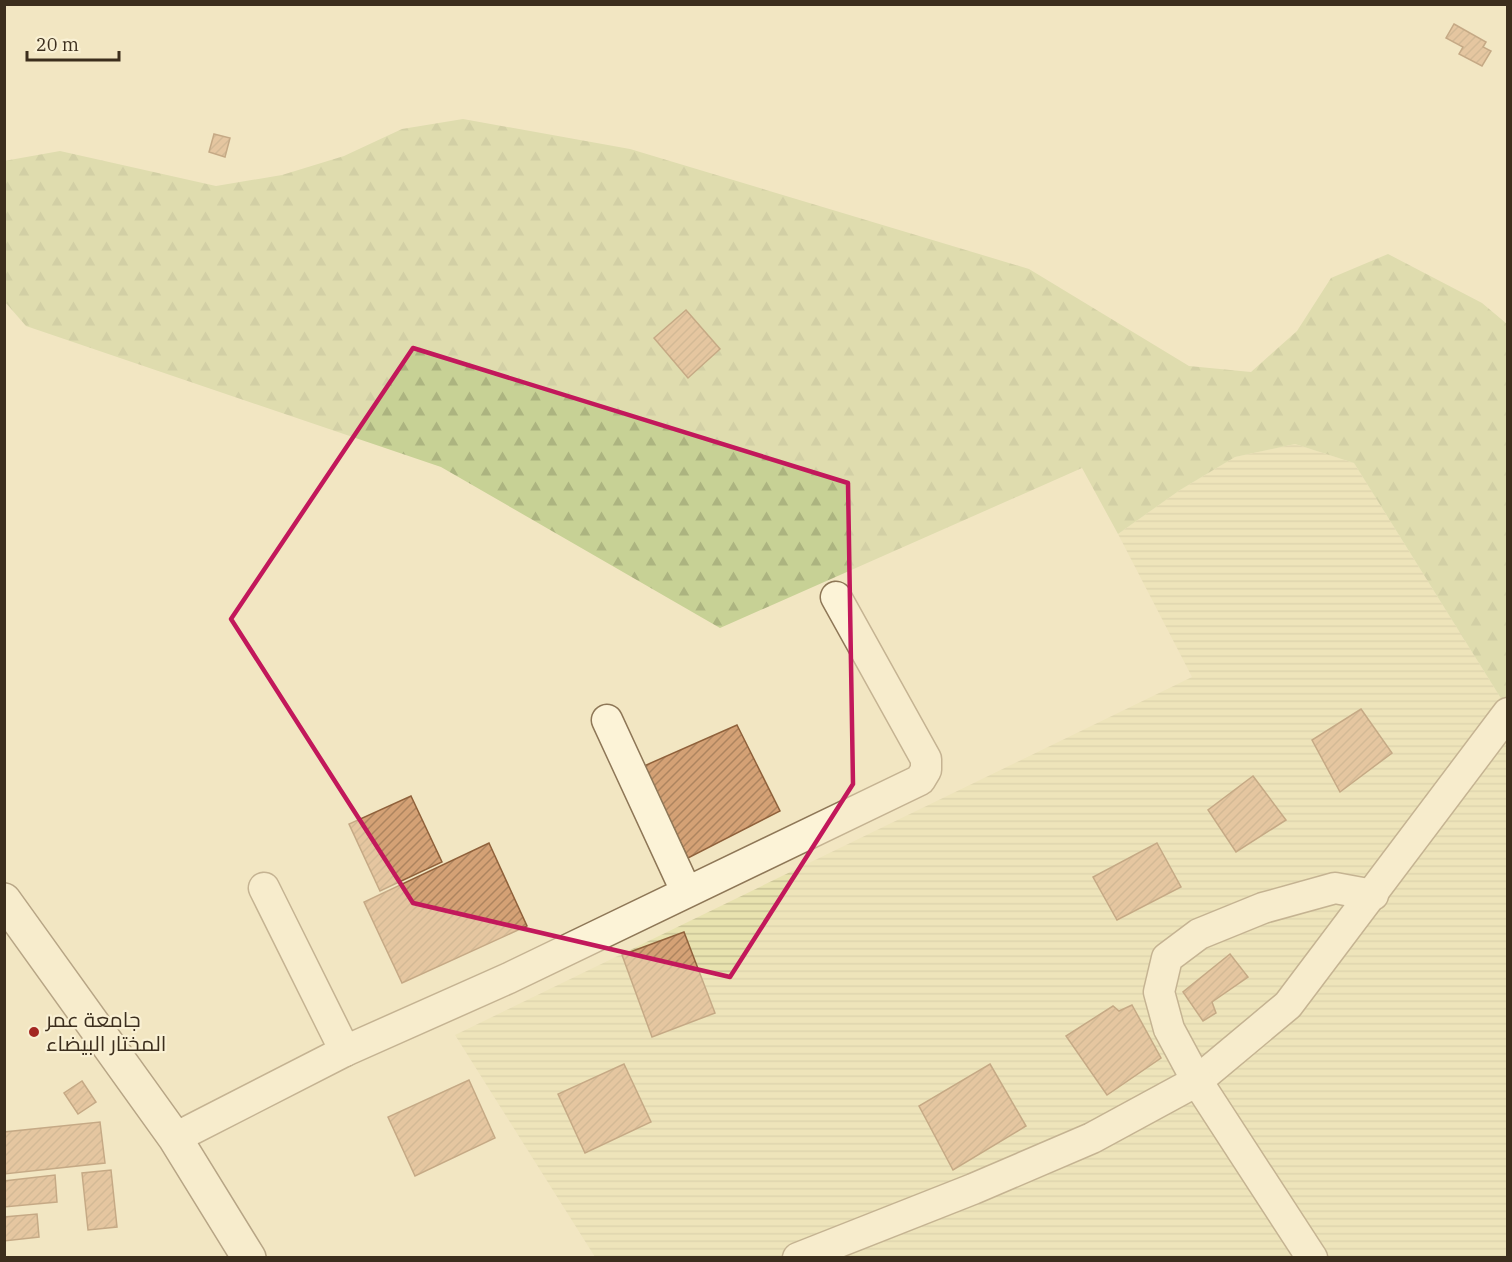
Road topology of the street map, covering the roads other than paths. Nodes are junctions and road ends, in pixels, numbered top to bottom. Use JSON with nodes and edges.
{"nodes":[{"id":1,"x":836,"y":597,"type":"dead end"},
{"id":2,"x":1508,"y":713,"type":"edge"},
{"id":3,"x":607,"y":720,"type":"dead end"},
{"id":4,"x":264,"y":888,"type":"dead end"},
{"id":5,"x":686,"y":891,"type":"junction"},
{"id":6,"x":1373,"y":895,"type":"junction"},
{"id":7,"x":4,"y":900,"type":"edge"},
{"id":8,"x":345,"y":1051,"type":"junction"},
{"id":9,"x":1197,"y":1081,"type":"junction"},
{"id":10,"x":175,"y":1138,"type":"junction"},
{"id":11,"x":249,"y":1257,"type":"edge"},
{"id":12,"x":798,"y":1257,"type":"edge"},
{"id":13,"x":1312,"y":1257,"type":"edge"}],
"edges":[{"from":1,"to":5,"type":"street"},
{"from":2,"to":6,"type":"street"},
{"from":3,"to":5,"type":"street"},
{"from":4,"to":8,"type":"street"},
{"from":5,"to":8,"type":"street"},
{"from":6,"to":9,"type":"street"},
{"from":6,"to":9,"type":"street"},
{"from":7,"to":10,"type":"street"},
{"from":8,"to":10,"type":"street"},
{"from":9,"to":12,"type":"street"},
{"from":9,"to":13,"type":"street"},
{"from":10,"to":11,"type":"street"}]}
